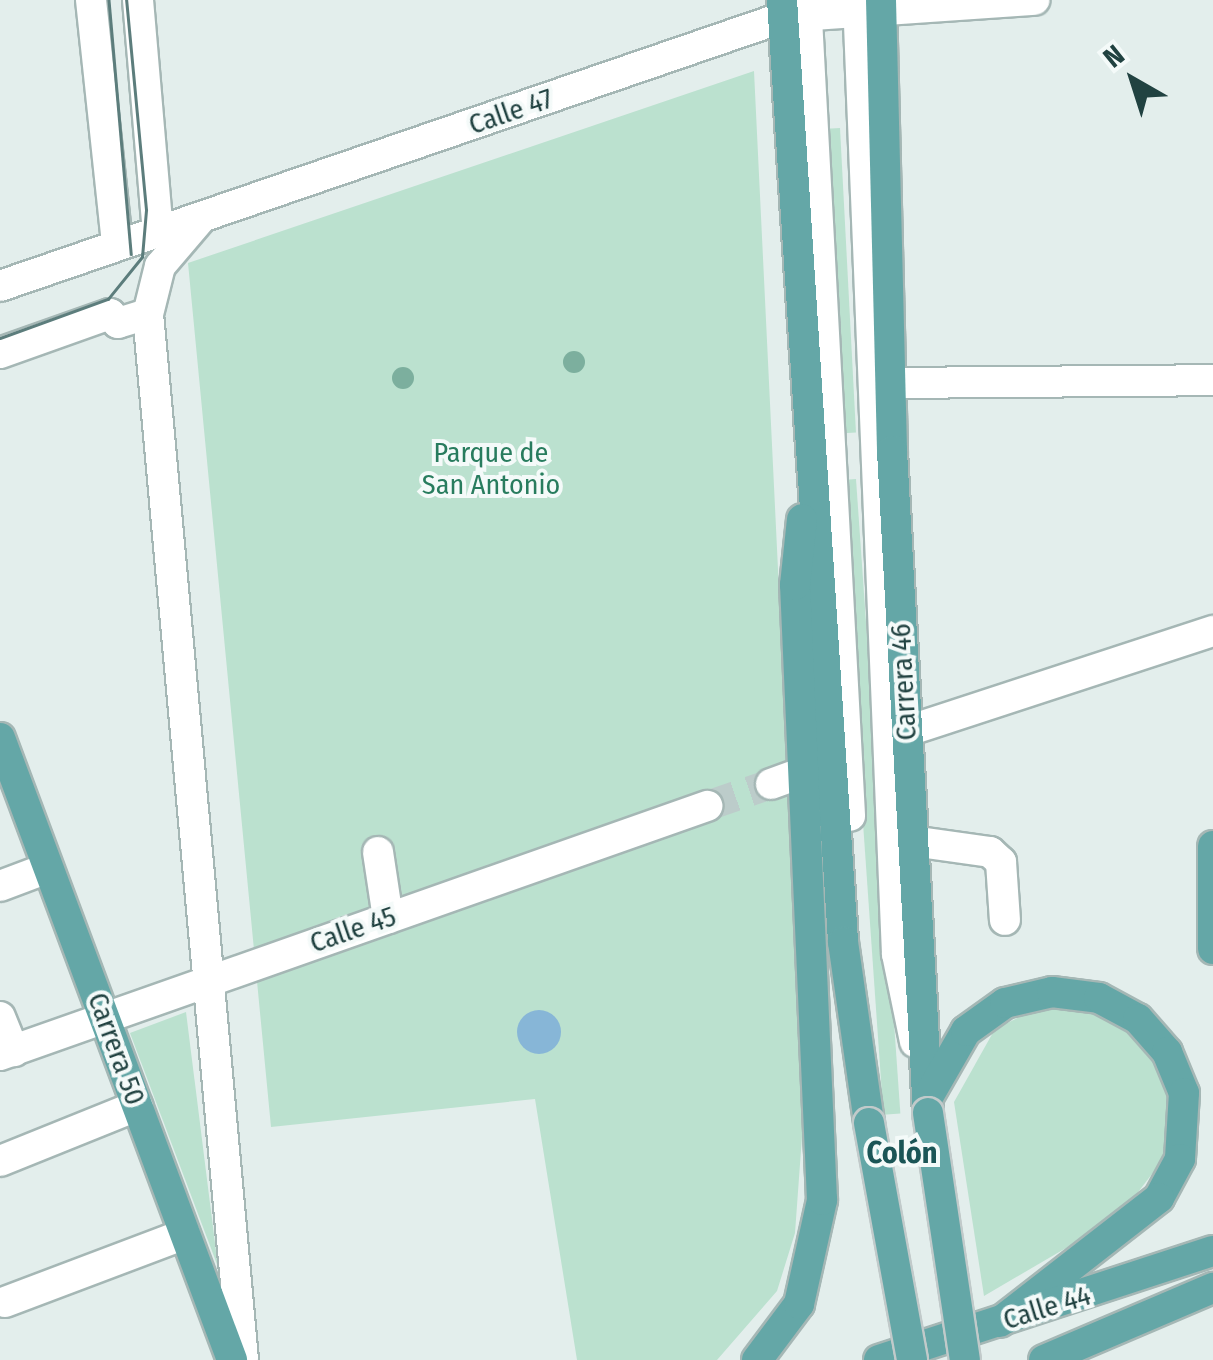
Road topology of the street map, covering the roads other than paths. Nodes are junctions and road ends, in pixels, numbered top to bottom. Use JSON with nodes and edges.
{"nodes":[{"id":1,"x":91,"y":0,"type":"edge"},
{"id":2,"x":138,"y":0,"type":"edge"},
{"id":3,"x":1034,"y":0,"type":"edge"},
{"id":4,"x":870,"y":6,"type":"edge"},
{"id":5,"x":795,"y":8,"type":"edge"},
{"id":6,"x":202,"y":218,"type":"junction"},
{"id":7,"x":158,"y":231,"type":"junction"},
{"id":8,"x":116,"y":245,"type":"junction"},
{"id":9,"x":0,"y":286,"type":"edge"},
{"id":10,"x":148,"y":314,"type":"junction"},
{"id":11,"x":0,"y":354,"type":"edge"},
{"id":12,"x":1213,"y":380,"type":"edge"},
{"id":13,"x":891,"y":383,"type":"junction"},
{"id":14,"x":809,"y":456,"type":"junction"},
{"id":15,"x":1213,"y":631,"type":"edge"},
{"id":16,"x":907,"y":731,"type":"junction"},
{"id":17,"x":0,"y":738,"type":"edge"},
{"id":18,"x":806,"y":771,"type":"junction"},
{"id":19,"x":771,"y":784,"type":"tunnel mouth"},
{"id":20,"x":707,"y":806,"type":"tunnel mouth"},
{"id":21,"x":912,"y":841,"type":"junction"},
{"id":22,"x":1213,"y":846,"type":"edge"},
{"id":23,"x":378,"y":852,"type":"dead end"},
{"id":24,"x":48,"y":868,"type":"junction"},
{"id":25,"x":0,"y":886,"type":"edge"},
{"id":26,"x":388,"y":918,"type":"junction"},
{"id":27,"x":1005,"y":920,"type":"dead end"},
{"id":28,"x":1213,"y":950,"type":"edge"},
{"id":29,"x":212,"y":980,"type":"junction"},
{"id":30,"x":0,"y":1017,"type":"edge"},
{"id":31,"x":104,"y":1018,"type":"junction"},
{"id":32,"x":7,"y":1053,"type":"edge"},
{"id":33,"x":864,"y":1092,"type":"junction"},
{"id":34,"x":137,"y":1106,"type":"junction"},
{"id":35,"x":927,"y":1106,"type":"junction"},
{"id":36,"x":0,"y":1161,"type":"edge"},
{"id":37,"x":185,"y":1234,"type":"junction"},
{"id":38,"x":1213,"y":1251,"type":"edge"},
{"id":39,"x":1213,"y":1288,"type":"edge"},
{"id":40,"x":5,"y":1302,"type":"dead end"},
{"id":41,"x":1000,"y":1322,"type":"junction"},
{"id":42,"x":232,"y":1360,"type":"edge"},
{"id":43,"x":243,"y":1360,"type":"edge"},
{"id":44,"x":757,"y":1360,"type":"edge"},
{"id":45,"x":879,"y":1360,"type":"edge"},
{"id":46,"x":912,"y":1360,"type":"edge"},
{"id":47,"x":965,"y":1360,"type":"edge"},
{"id":48,"x":1044,"y":1360,"type":"edge"}],
"edges":[{"from":1,"to":8,"type":"street"},
{"from":2,"to":7,"type":"street"},
{"from":3,"to":4,"type":"street","name":"Calle 47"},
{"from":4,"to":5,"type":"street","name":"Calle 47"},
{"from":4,"to":13,"type":"main road","name":"Carrera 46"},
{"from":4,"to":35,"type":"street"},
{"from":5,"to":6,"type":"street","name":"Calle 47"},
{"from":5,"to":14,"type":"main road"},
{"from":5,"to":33,"type":"street"},
{"from":6,"to":7,"type":"street","name":"Calle 47"},
{"from":6,"to":10,"type":"street"},
{"from":7,"to":8,"type":"street","name":"Calle 47"},
{"from":8,"to":9,"type":"street","name":"Calle 47"},
{"from":10,"to":11,"type":"street"},
{"from":10,"to":29,"type":"street"},
{"from":12,"to":13,"type":"street"},
{"from":13,"to":16,"type":"main road","name":"Carrera 46"},
{"from":14,"to":18,"type":"main road"},
{"from":14,"to":33,"type":"main road"},
{"from":15,"to":16,"type":"street"},
{"from":16,"to":21,"type":"main road","name":"Carrera 46"},
{"from":17,"to":24,"type":"main road","name":"Carrera 50"},
{"from":18,"to":19,"type":"street"},
{"from":18,"to":44,"type":"main road"},
{"from":20,"to":26,"type":"street","name":"Calle 45"},
{"from":21,"to":27,"type":"street"},
{"from":21,"to":35,"type":"main road","name":"Carrera 46"},
{"from":22,"to":28,"type":"main road"},
{"from":23,"to":26,"type":"street"},
{"from":24,"to":25,"type":"street"},
{"from":24,"to":31,"type":"main road","name":"Carrera 50"},
{"from":26,"to":29,"type":"street","name":"Calle 45"},
{"from":29,"to":31,"type":"street","name":"Calle 45"},
{"from":29,"to":43,"type":"street"},
{"from":30,"to":32,"type":"street"},
{"from":31,"to":32,"type":"street","name":"Calle 45"},
{"from":31,"to":34,"type":"main road","name":"Carrera 50"},
{"from":33,"to":46,"type":"main road","bridge":true},
{"from":34,"to":36,"type":"street"},
{"from":34,"to":37,"type":"main road","name":"Carrera 50"},
{"from":35,"to":41,"type":"main road"},
{"from":35,"to":47,"type":"main road","name":"Carrera 46","bridge":true},
{"from":37,"to":40,"type":"street"},
{"from":37,"to":42,"type":"main road","name":"Carrera 50"},
{"from":38,"to":41,"type":"main road","name":"Calle 44"},
{"from":39,"to":48,"type":"main road","name":"Calle 44"},
{"from":41,"to":45,"type":"main road","name":"Calle 44"}]}
